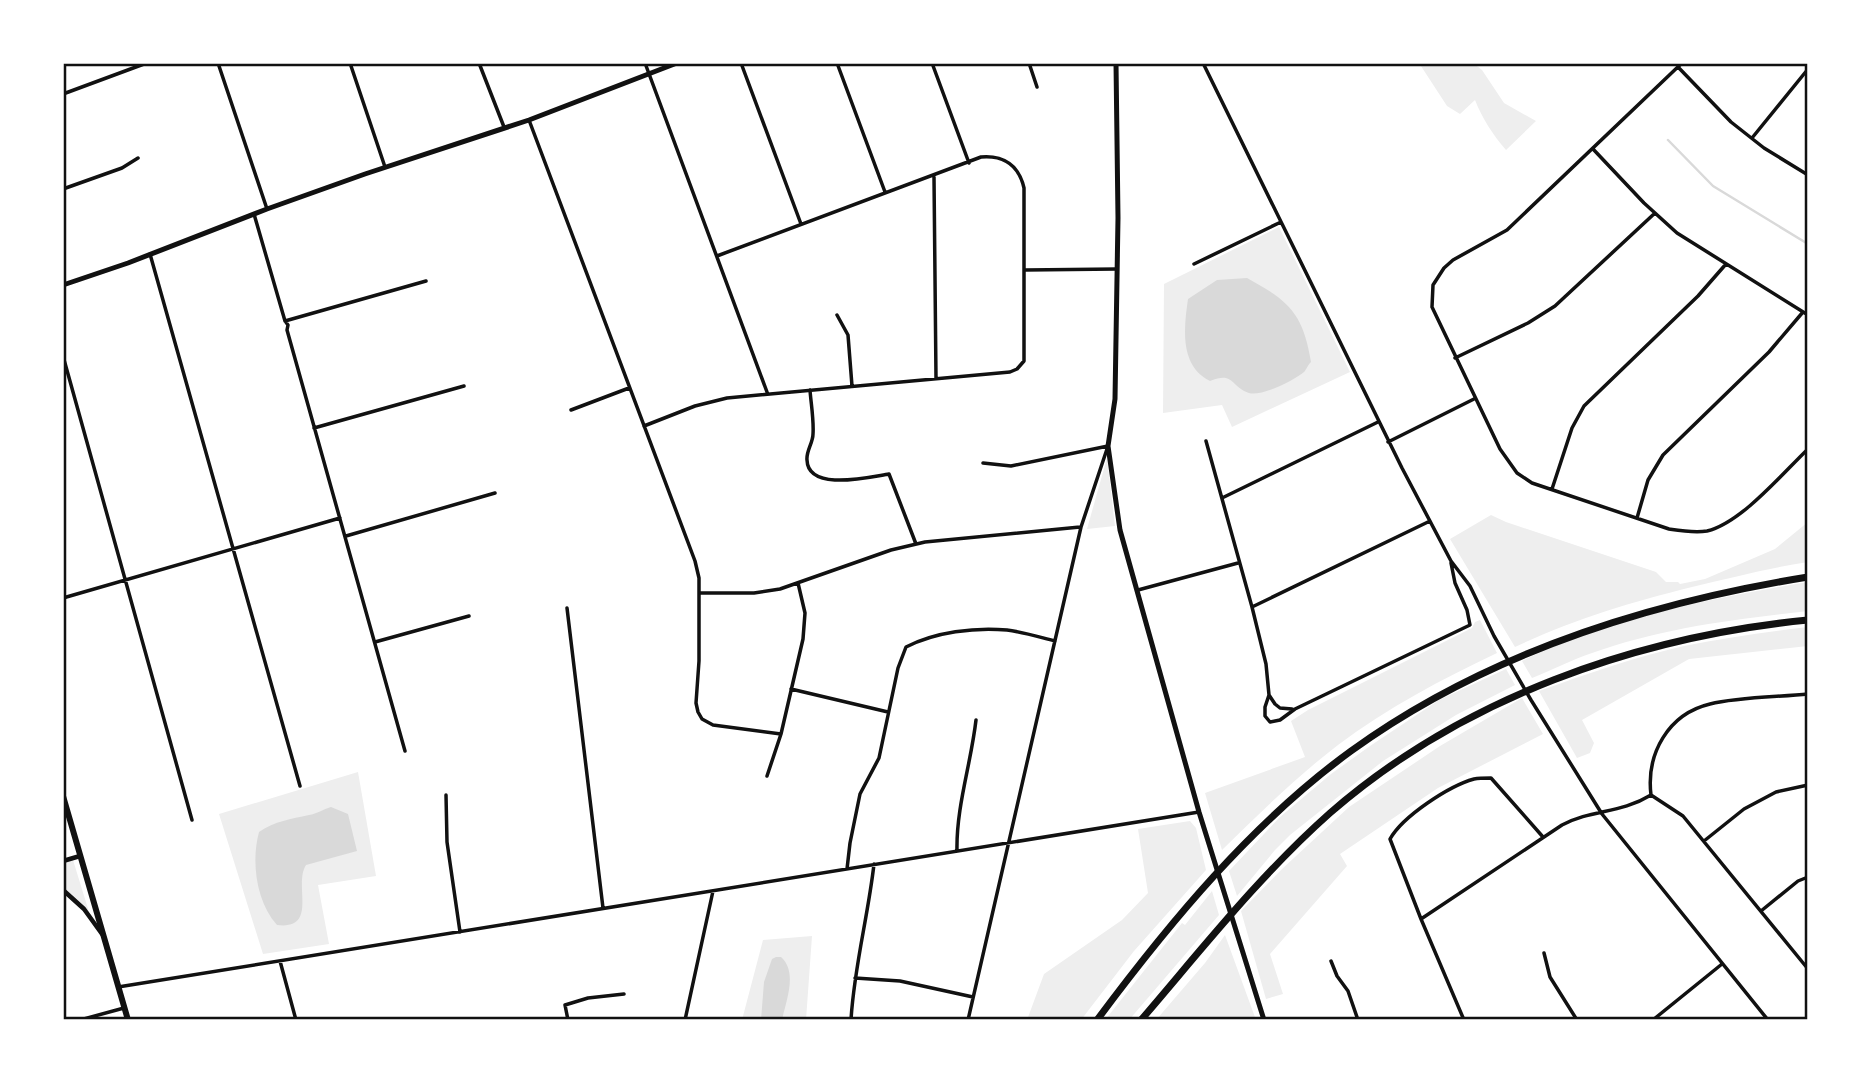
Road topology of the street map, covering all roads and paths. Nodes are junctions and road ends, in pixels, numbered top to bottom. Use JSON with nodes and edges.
{"nodes":[{"id":1,"x":218,"y":63,"type":"edge"},
{"id":2,"x":351,"y":63,"type":"edge"},
{"id":3,"x":480,"y":63,"type":"edge"},
{"id":4,"x":645,"y":63,"type":"edge"},
{"id":5,"x":677,"y":63,"type":"edge"},
{"id":6,"x":741,"y":63,"type":"edge"},
{"id":7,"x":837,"y":63,"type":"edge"},
{"id":8,"x":932,"y":63,"type":"edge"},
{"id":9,"x":1029,"y":63,"type":"edge"},
{"id":10,"x":1116,"y":63,"type":"edge"},
{"id":11,"x":1203,"y":63,"type":"edge"},
{"id":12,"x":144,"y":64,"type":"edge"},
{"id":13,"x":1680,"y":65,"type":"edge"},
{"id":14,"x":1808,"y":69,"type":"edge"},
{"id":15,"x":649,"y":73,"type":"junction"},
{"id":16,"x":1037,"y":87,"type":"dead end"},
{"id":17,"x":63,"y":94,"type":"edge"},
{"id":18,"x":529,"y":120,"type":"junction"},
{"id":19,"x":504,"y":127,"type":"junction"},
{"id":20,"x":1752,"y":138,"type":"junction"},
{"id":21,"x":1593,"y":149,"type":"junction"},
{"id":22,"x":138,"y":158,"type":"dead end"},
{"id":23,"x":969,"y":163,"type":"junction"},
{"id":24,"x":385,"y":167,"type":"junction"},
{"id":25,"x":1808,"y":175,"type":"edge"},
{"id":26,"x":934,"y":177,"type":"junction"},
{"id":27,"x":63,"y":189,"type":"edge"},
{"id":28,"x":885,"y":193,"type":"junction"},
{"id":29,"x":267,"y":209,"type":"junction"},
{"id":30,"x":1655,"y":213,"type":"junction"},
{"id":31,"x":254,"y":214,"type":"junction"},
{"id":32,"x":1281,"y":222,"type":"junction"},
{"id":33,"x":801,"y":224,"type":"junction"},
{"id":34,"x":150,"y":254,"type":"junction"},
{"id":35,"x":717,"y":256,"type":"junction"},
{"id":36,"x":1194,"y":264,"type":"dead end"},
{"id":37,"x":1726,"y":264,"type":"junction"},
{"id":38,"x":1117,"y":269,"type":"junction"},
{"id":39,"x":1025,"y":270,"type":"junction"},
{"id":40,"x":426,"y":281,"type":"dead end"},
{"id":41,"x":63,"y":285,"type":"edge"},
{"id":42,"x":1803,"y":312,"type":"junction"},
{"id":43,"x":837,"y":315,"type":"dead end"},
{"id":44,"x":1808,"y":315,"type":"edge"},
{"id":45,"x":285,"y":321,"type":"junction"},
{"id":46,"x":63,"y":356,"type":"edge"},
{"id":47,"x":1455,"y":358,"type":"junction"},
{"id":48,"x":936,"y":378,"type":"junction"},
{"id":49,"x":464,"y":386,"type":"dead end"},
{"id":50,"x":852,"y":386,"type":"junction"},
{"id":51,"x":629,"y":388,"type":"junction"},
{"id":52,"x":810,"y":390,"type":"junction"},
{"id":53,"x":768,"y":393,"type":"junction"},
{"id":54,"x":1475,"y":399,"type":"junction"},
{"id":55,"x":571,"y":410,"type":"dead end"},
{"id":56,"x":1378,"y":422,"type":"junction"},
{"id":57,"x":644,"y":426,"type":"junction"},
{"id":58,"x":314,"y":428,"type":"junction"},
{"id":59,"x":1206,"y":441,"type":"dead end"},
{"id":60,"x":1388,"y":442,"type":"junction"},
{"id":61,"x":1108,"y":446,"type":"junction"},
{"id":62,"x":1808,"y":449,"type":"edge"},
{"id":63,"x":983,"y":463,"type":"dead end"},
{"id":64,"x":1552,"y":489,"type":"junction"},
{"id":65,"x":495,"y":493,"type":"dead end"},
{"id":66,"x":1222,"y":498,"type":"junction"},
{"id":67,"x":340,"y":518,"type":"junction"},
{"id":68,"x":1637,"y":518,"type":"junction"},
{"id":69,"x":1430,"y":521,"type":"junction"},
{"id":70,"x":1081,"y":527,"type":"junction"},
{"id":71,"x":346,"y":536,"type":"junction"},
{"id":72,"x":916,"y":544,"type":"junction"},
{"id":73,"x":233,"y":548,"type":"junction"},
{"id":74,"x":1451,"y":561,"type":"junction"},
{"id":75,"x":1239,"y":563,"type":"junction"},
{"id":76,"x":1808,"y":577,"type":"edge"},
{"id":77,"x":126,"y":579,"type":"junction"},
{"id":78,"x":798,"y":583,"type":"junction"},
{"id":79,"x":1136,"y":591,"type":"junction"},
{"id":80,"x":699,"y":593,"type":"junction"},
{"id":81,"x":63,"y":598,"type":"edge"},
{"id":82,"x":1252,"y":607,"type":"junction"},
{"id":83,"x":567,"y":608,"type":"dead end"},
{"id":84,"x":469,"y":616,"type":"dead end"},
{"id":85,"x":1808,"y":620,"type":"edge"},
{"id":86,"x":1055,"y":641,"type":"junction"},
{"id":87,"x":375,"y":642,"type":"junction"},
{"id":88,"x":791,"y":689,"type":"junction"},
{"id":89,"x":1808,"y":694,"type":"edge"},
{"id":90,"x":1269,"y":695,"type":"junction"},
{"id":91,"x":1295,"y":709,"type":"junction"},
{"id":92,"x":889,"y":712,"type":"junction"},
{"id":93,"x":976,"y":720,"type":"dead end"},
{"id":94,"x":781,"y":734,"type":"junction"},
{"id":95,"x":405,"y":751,"type":"dead end"},
{"id":96,"x":767,"y":776,"type":"dead end"},
{"id":97,"x":1808,"y":785,"type":"edge"},
{"id":98,"x":300,"y":786,"type":"dead end"},
{"id":99,"x":1651,"y":794,"type":"junction"},
{"id":100,"x":446,"y":795,"type":"dead end"},
{"id":101,"x":63,"y":796,"type":"edge"},
{"id":102,"x":1199,"y":812,"type":"junction"},
{"id":103,"x":1602,"y":814,"type":"junction"},
{"id":104,"x":192,"y":820,"type":"dead end"},
{"id":105,"x":1543,"y":837,"type":"junction"},
{"id":106,"x":1704,"y":841,"type":"junction"},
{"id":107,"x":1010,"y":842,"type":"junction"},
{"id":108,"x":957,"y":851,"type":"junction"},
{"id":109,"x":80,"y":856,"type":"junction"},
{"id":110,"x":63,"y":861,"type":"edge"},
{"id":111,"x":874,"y":864,"type":"junction"},
{"id":112,"x":847,"y":869,"type":"junction"},
{"id":113,"x":1808,"y":877,"type":"edge"},
{"id":114,"x":64,"y":891,"type":"edge"},
{"id":115,"x":713,"y":891,"type":"junction"},
{"id":116,"x":603,"y":908,"type":"junction"},
{"id":117,"x":1761,"y":911,"type":"junction"},
{"id":118,"x":1421,"y":919,"type":"junction"},
{"id":119,"x":460,"y":932,"type":"junction"},
{"id":120,"x":103,"y":935,"type":"junction"},
{"id":121,"x":1544,"y":953,"type":"dead end"},
{"id":122,"x":281,"y":961,"type":"junction"},
{"id":123,"x":1331,"y":961,"type":"dead end"},
{"id":124,"x":1722,"y":964,"type":"junction"},
{"id":125,"x":1808,"y":969,"type":"edge"},
{"id":126,"x":855,"y":978,"type":"junction"},
{"id":127,"x":118,"y":987,"type":"junction"},
{"id":128,"x":624,"y":994,"type":"dead end"},
{"id":129,"x":973,"y":997,"type":"junction"},
{"id":130,"x":1160,"y":997,"type":"junction"},
{"id":131,"x":124,"y":1008,"type":"junction"},
{"id":132,"x":80,"y":1020,"type":"edge"},
{"id":133,"x":128,"y":1020,"type":"edge"},
{"id":134,"x":296,"y":1020,"type":"edge"},
{"id":135,"x":568,"y":1020,"type":"edge"},
{"id":136,"x":685,"y":1020,"type":"edge"},
{"id":137,"x":851,"y":1020,"type":"edge"},
{"id":138,"x":968,"y":1020,"type":"edge"},
{"id":139,"x":1097,"y":1020,"type":"edge"},
{"id":140,"x":1141,"y":1020,"type":"edge"},
{"id":141,"x":1147,"y":1020,"type":"edge"},
{"id":142,"x":1264,"y":1020,"type":"edge"},
{"id":143,"x":1358,"y":1020,"type":"edge"},
{"id":144,"x":1464,"y":1020,"type":"edge"},
{"id":145,"x":1577,"y":1020,"type":"edge"},
{"id":146,"x":1653,"y":1020,"type":"edge"},
{"id":147,"x":1768,"y":1020,"type":"edge"}],
"edges":[{"from":1,"to":29,"type":"street"},
{"from":2,"to":24,"type":"street"},
{"from":3,"to":19,"type":"street"},
{"from":4,"to":15,"type":"street"},
{"from":5,"to":15,"type":"main road"},
{"from":6,"to":33,"type":"street"},
{"from":7,"to":28,"type":"street"},
{"from":8,"to":23,"type":"street"},
{"from":9,"to":16,"type":"street"},
{"from":10,"to":38,"type":"main road"},
{"from":11,"to":32,"type":"street"},
{"from":12,"to":17,"type":"street"},
{"from":13,"to":20,"type":"street"},
{"from":13,"to":21,"type":"street"},
{"from":14,"to":20,"type":"street"},
{"from":15,"to":18,"type":"main road"},
{"from":15,"to":35,"type":"street"},
{"from":18,"to":19,"type":"main road"},
{"from":18,"to":51,"type":"street"},
{"from":19,"to":24,"type":"main road"},
{"from":20,"to":25,"type":"street"},
{"from":21,"to":30,"type":"street"},
{"from":21,"to":47,"type":"street"},
{"from":22,"to":27,"type":"street"},
{"from":23,"to":26,"type":"street"},
{"from":23,"to":39,"type":"street"},
{"from":24,"to":29,"type":"main road"},
{"from":26,"to":28,"type":"street"},
{"from":26,"to":48,"type":"street"},
{"from":28,"to":33,"type":"street"},
{"from":29,"to":31,"type":"main road"},
{"from":30,"to":37,"type":"street"},
{"from":30,"to":47,"type":"street"},
{"from":31,"to":34,"type":"main road"},
{"from":31,"to":45,"type":"street"},
{"from":32,"to":36,"type":"street"},
{"from":32,"to":56,"type":"street"},
{"from":33,"to":35,"type":"street"},
{"from":34,"to":41,"type":"main road"},
{"from":34,"to":73,"type":"street"},
{"from":35,"to":53,"type":"street"},
{"from":37,"to":42,"type":"street"},
{"from":37,"to":64,"type":"street"},
{"from":38,"to":39,"type":"street"},
{"from":38,"to":61,"type":"main road"},
{"from":39,"to":48,"type":"street"},
{"from":40,"to":45,"type":"street"},
{"from":42,"to":44,"type":"street"},
{"from":42,"to":68,"type":"street"},
{"from":43,"to":50,"type":"street"},
{"from":45,"to":58,"type":"street"},
{"from":46,"to":77,"type":"street"},
{"from":47,"to":54,"type":"street"},
{"from":48,"to":50,"type":"street"},
{"from":49,"to":58,"type":"street"},
{"from":50,"to":52,"type":"street"},
{"from":51,"to":55,"type":"street"},
{"from":51,"to":57,"type":"street"},
{"from":52,"to":53,"type":"street"},
{"from":52,"to":72,"type":"street"},
{"from":53,"to":57,"type":"street"},
{"from":54,"to":60,"type":"street"},
{"from":54,"to":64,"type":"street"},
{"from":56,"to":60,"type":"street"},
{"from":56,"to":66,"type":"street"},
{"from":57,"to":80,"type":"street"},
{"from":58,"to":67,"type":"street"},
{"from":59,"to":66,"type":"street"},
{"from":60,"to":69,"type":"street"},
{"from":61,"to":63,"type":"street"},
{"from":61,"to":70,"type":"street"},
{"from":61,"to":79,"type":"main road"},
{"from":62,"to":68,"type":"street"},
{"from":64,"to":68,"type":"street"},
{"from":65,"to":71,"type":"street"},
{"from":66,"to":75,"type":"street"},
{"from":67,"to":71,"type":"street"},
{"from":67,"to":73,"type":"street"},
{"from":69,"to":74,"type":"street"},
{"from":69,"to":82,"type":"street"},
{"from":70,"to":72,"type":"street"},
{"from":70,"to":86,"type":"street"},
{"from":71,"to":87,"type":"street"},
{"from":72,"to":78,"type":"street"},
{"from":73,"to":77,"type":"street"},
{"from":73,"to":98,"type":"street"},
{"from":74,"to":91,"type":"street"},
{"from":74,"to":103,"type":"street"},
{"from":75,"to":79,"type":"street"},
{"from":75,"to":82,"type":"street"},
{"from":76,"to":139,"type":"highway"},
{"from":77,"to":81,"type":"street"},
{"from":77,"to":104,"type":"street"},
{"from":78,"to":80,"type":"street"},
{"from":78,"to":88,"type":"street"},
{"from":79,"to":102,"type":"main road"},
{"from":80,"to":94,"type":"street"},
{"from":82,"to":90,"type":"street"},
{"from":83,"to":116,"type":"street"},
{"from":84,"to":87,"type":"street"},
{"from":85,"to":130,"type":"highway"},
{"from":86,"to":92,"type":"street"},
{"from":86,"to":107,"type":"street"},
{"from":87,"to":95,"type":"street"},
{"from":88,"to":92,"type":"street"},
{"from":88,"to":94,"type":"street"},
{"from":89,"to":99,"type":"street"},
{"from":90,"to":91,"type":"street"},
{"from":90,"to":91,"type":"street"},
{"from":92,"to":112,"type":"street"},
{"from":93,"to":108,"type":"street"},
{"from":94,"to":96,"type":"street"},
{"from":97,"to":106,"type":"street"},
{"from":99,"to":103,"type":"street"},
{"from":99,"to":106,"type":"street"},
{"from":100,"to":119,"type":"street"},
{"from":101,"to":109,"type":"main road"},
{"from":102,"to":107,"type":"street"},
{"from":102,"to":142,"type":"main road"},
{"from":103,"to":105,"type":"street"},
{"from":103,"to":124,"type":"street"},
{"from":105,"to":118,"type":"street"},
{"from":105,"to":118,"type":"street"},
{"from":106,"to":117,"type":"street"},
{"from":107,"to":108,"type":"street"},
{"from":107,"to":129,"type":"street"},
{"from":108,"to":111,"type":"street"},
{"from":109,"to":110,"type":"street"},
{"from":109,"to":120,"type":"main road"},
{"from":111,"to":112,"type":"street"},
{"from":111,"to":126,"type":"street"},
{"from":112,"to":115,"type":"street"},
{"from":113,"to":117,"type":"street"},
{"from":114,"to":120,"type":"street"},
{"from":115,"to":116,"type":"street"},
{"from":115,"to":136,"type":"street"},
{"from":116,"to":119,"type":"street"},
{"from":117,"to":125,"type":"street"},
{"from":118,"to":144,"type":"street"},
{"from":119,"to":122,"type":"street"},
{"from":120,"to":127,"type":"main road"},
{"from":121,"to":145,"type":"street"},
{"from":122,"to":127,"type":"street"},
{"from":122,"to":134,"type":"street"},
{"from":123,"to":143,"type":"street"},
{"from":124,"to":146,"type":"street"},
{"from":124,"to":147,"type":"street"},
{"from":126,"to":129,"type":"street"},
{"from":126,"to":137,"type":"street"},
{"from":127,"to":131,"type":"main road"},
{"from":128,"to":135,"type":"street"},
{"from":129,"to":138,"type":"street"},
{"from":130,"to":140,"type":"highway"},
{"from":130,"to":141,"type":"highway"},
{"from":131,"to":132,"type":"street"},
{"from":131,"to":133,"type":"main road"}]}
